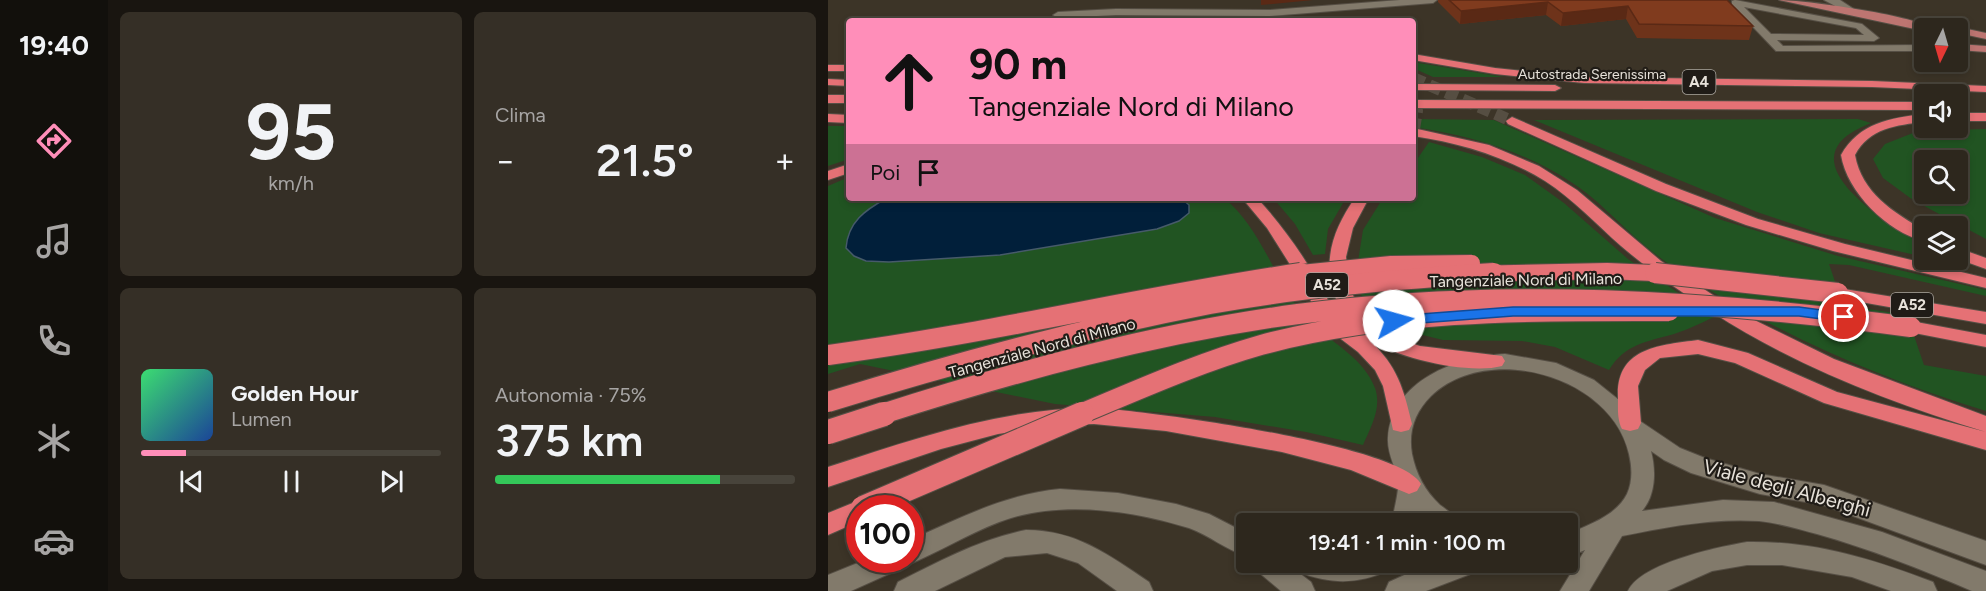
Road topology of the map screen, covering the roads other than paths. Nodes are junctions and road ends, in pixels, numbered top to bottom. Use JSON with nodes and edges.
{"nodes":[{"id":1,"x":1433,"y":0,"type":"edge"},
{"id":2,"x":1783,"y":0,"type":"edge"},
{"id":3,"x":1828,"y":0,"type":"edge"},
{"id":4,"x":1855,"y":13,"type":"junction"},
{"id":5,"x":1058,"y":15,"type":"dead end"},
{"id":6,"x":1755,"y":23,"type":"junction"},
{"id":7,"x":1766,"y":23,"type":"dead end"},
{"id":8,"x":1789,"y":24,"type":"dead end"},
{"id":9,"x":1846,"y":24,"type":"junction"},
{"id":10,"x":1914,"y":26,"type":"edge"},
{"id":11,"x":1968,"y":32,"type":"edge"},
{"id":12,"x":1986,"y":36,"type":"edge"},
{"id":13,"x":1768,"y":37,"type":"junction"},
{"id":14,"x":1914,"y":48,"type":"edge"},
{"id":15,"x":1968,"y":48,"type":"edge"},
{"id":16,"x":1986,"y":49,"type":"edge"},
{"id":17,"x":828,"y":58,"type":"edge"},
{"id":18,"x":846,"y":58,"type":"edge"},
{"id":19,"x":1416,"y":58,"type":"edge"},
{"id":20,"x":828,"y":67,"type":"edge"},
{"id":21,"x":846,"y":68,"type":"edge"},
{"id":22,"x":828,"y":82,"type":"edge"},
{"id":23,"x":846,"y":83,"type":"edge"},
{"id":24,"x":1416,"y":87,"type":"edge"},
{"id":25,"x":1986,"y":91,"type":"edge"},
{"id":26,"x":828,"y":99,"type":"edge"},
{"id":27,"x":846,"y":99,"type":"edge"},
{"id":28,"x":1416,"y":104,"type":"edge"},
{"id":29,"x":1598,"y":105,"type":"junction"},
{"id":30,"x":1914,"y":106,"type":"edge"},
{"id":31,"x":1968,"y":107,"type":"edge"},
{"id":32,"x":1986,"y":107,"type":"edge"},
{"id":33,"x":1416,"y":110,"type":"edge"},
{"id":34,"x":1968,"y":117,"type":"edge"},
{"id":35,"x":1986,"y":117,"type":"edge"},
{"id":36,"x":828,"y":118,"type":"edge"},
{"id":37,"x":846,"y":118,"type":"edge"},
{"id":38,"x":1914,"y":120,"type":"edge"},
{"id":39,"x":1512,"y":121,"type":"tunnel mouth"},
{"id":40,"x":1416,"y":133,"type":"edge"},
{"id":41,"x":846,"y":169,"type":"edge"},
{"id":42,"x":828,"y":176,"type":"edge"},
{"id":43,"x":1252,"y":201,"type":"edge"},
{"id":44,"x":1360,"y":201,"type":"edge"},
{"id":45,"x":1914,"y":230,"type":"edge"},
{"id":46,"x":1968,"y":257,"type":"edge"},
{"id":47,"x":1986,"y":264,"type":"edge"},
{"id":48,"x":1609,"y":271,"type":"junction"},
{"id":49,"x":1310,"y":282,"type":"junction"},
{"id":50,"x":1986,"y":283,"type":"edge"},
{"id":51,"x":1799,"y":312,"type":"junction"},
{"id":52,"x":1986,"y":318,"type":"edge"},
{"id":53,"x":1356,"y":324,"type":"junction"},
{"id":54,"x":1986,"y":341,"type":"edge"},
{"id":55,"x":828,"y":355,"type":"edge"},
{"id":56,"x":1494,"y":361,"type":"junction"},
{"id":57,"x":828,"y":402,"type":"edge"},
{"id":58,"x":1630,"y":423,"type":"junction"},
{"id":59,"x":1401,"y":424,"type":"junction"},
{"id":60,"x":1986,"y":424,"type":"edge"},
{"id":61,"x":828,"y":432,"type":"edge"},
{"id":62,"x":1986,"y":441,"type":"edge"},
{"id":63,"x":828,"y":477,"type":"edge"},
{"id":64,"x":1409,"y":484,"type":"junction"},
{"id":65,"x":894,"y":495,"type":"edge"},
{"id":66,"x":1405,"y":513,"type":"edge"},
{"id":67,"x":1434,"y":513,"type":"edge"},
{"id":68,"x":846,"y":516,"type":"edge"},
{"id":69,"x":828,"y":524,"type":"edge"},
{"id":70,"x":1614,"y":526,"type":"junction"},
{"id":71,"x":1236,"y":540,"type":"edge"},
{"id":72,"x":1578,"y":543,"type":"edge"},
{"id":73,"x":924,"y":546,"type":"edge"},
{"id":74,"x":1986,"y":553,"type":"edge"},
{"id":75,"x":863,"y":573,"type":"edge"},
{"id":76,"x":1279,"y":573,"type":"edge"},
{"id":77,"x":1438,"y":573,"type":"edge"},
{"id":78,"x":1986,"y":584,"type":"edge"},
{"id":79,"x":828,"y":588,"type":"edge"},
{"id":80,"x":908,"y":591,"type":"edge"},
{"id":81,"x":1139,"y":591,"type":"edge"},
{"id":82,"x":1301,"y":591,"type":"edge"},
{"id":83,"x":1399,"y":591,"type":"edge"},
{"id":84,"x":1574,"y":591,"type":"edge"},
{"id":85,"x":1642,"y":591,"type":"edge"},
{"id":86,"x":1923,"y":591,"type":"edge"}],
"edges":[{"from":1,"to":5,"type":"street"},
{"from":2,"to":4,"type":"main road"},
{"from":3,"to":4,"type":"street"},
{"from":4,"to":10,"type":"main road"},
{"from":6,"to":7,"type":"street"},
{"from":6,"to":9,"type":"street"},
{"from":6,"to":13,"type":"street"},
{"from":8,"to":9,"type":"street"},
{"from":9,"to":13,"type":"street"},
{"from":11,"to":12,"type":"main road"},
{"from":13,"to":14,"type":"street"},
{"from":15,"to":16,"type":"main road"},
{"from":17,"to":18,"type":"highway"},
{"from":19,"to":25,"type":"highway","number":"A4"},
{"from":20,"to":21,"type":"highway"},
{"from":22,"to":23,"type":"highway"},
{"from":24,"to":25,"type":"highway","name":"Autostrada Serenissima","number":"A4"},
{"from":26,"to":27,"type":"highway"},
{"from":28,"to":29,"type":"highway","name":"Autostrada Serenissima","number":"A4"},
{"from":29,"to":30,"type":"highway","name":"Autostrada Serenissima","number":"A4"},
{"from":29,"to":33,"type":"highway"},
{"from":31,"to":32,"type":"highway"},
{"from":34,"to":35,"type":"highway"},
{"from":36,"to":37,"type":"highway"},
{"from":38,"to":45,"type":"highway"},
{"from":39,"to":50,"type":"highway"},
{"from":40,"to":60,"type":"highway"},
{"from":41,"to":42,"type":"highway"},
{"from":43,"to":49,"type":"highway"},
{"from":44,"to":53,"type":"highway"},
{"from":46,"to":47,"type":"highway"},
{"from":48,"to":52,"type":"highway","name":"Tangenziale Nord di Milano","number":"A52","bridge":true},
{"from":48,"to":55,"type":"highway","bridge":true},
{"from":48,"to":57,"type":"highway","name":"Tangenziale Nord di Milano","number":"A52","bridge":true},
{"from":49,"to":53,"type":"highway"},
{"from":49,"to":59,"type":"highway"},
{"from":51,"to":54,"type":"highway","name":"Tangenziale Nord di Milano","number":"A52","bridge":true},
{"from":51,"to":61,"type":"highway","name":"Tangenziale Nord di Milano","number":"A52","bridge":true},
{"from":51,"to":65,"type":"highway","bridge":true},
{"from":53,"to":56,"type":"highway"},
{"from":56,"to":58,"type":"street"},
{"from":56,"to":59,"type":"street"},
{"from":58,"to":62,"type":"highway"},
{"from":58,"to":70,"type":"street"},
{"from":58,"to":74,"type":"street","name":"Viale degli Alberghi"},
{"from":59,"to":64,"type":"street"},
{"from":63,"to":64,"type":"highway"},
{"from":64,"to":66,"type":"street"},
{"from":64,"to":67,"type":"street"},
{"from":68,"to":69,"type":"highway"},
{"from":70,"to":72,"type":"street"},
{"from":70,"to":78,"type":"street","name":"Viale degli Alberghi"},
{"from":70,"to":84,"type":"street"},
{"from":71,"to":73,"type":"street"},
{"from":75,"to":79,"type":"street"},
{"from":76,"to":82,"type":"street"},
{"from":77,"to":83,"type":"street"},
{"from":80,"to":81,"type":"street"},
{"from":85,"to":86,"type":"street"}]}
